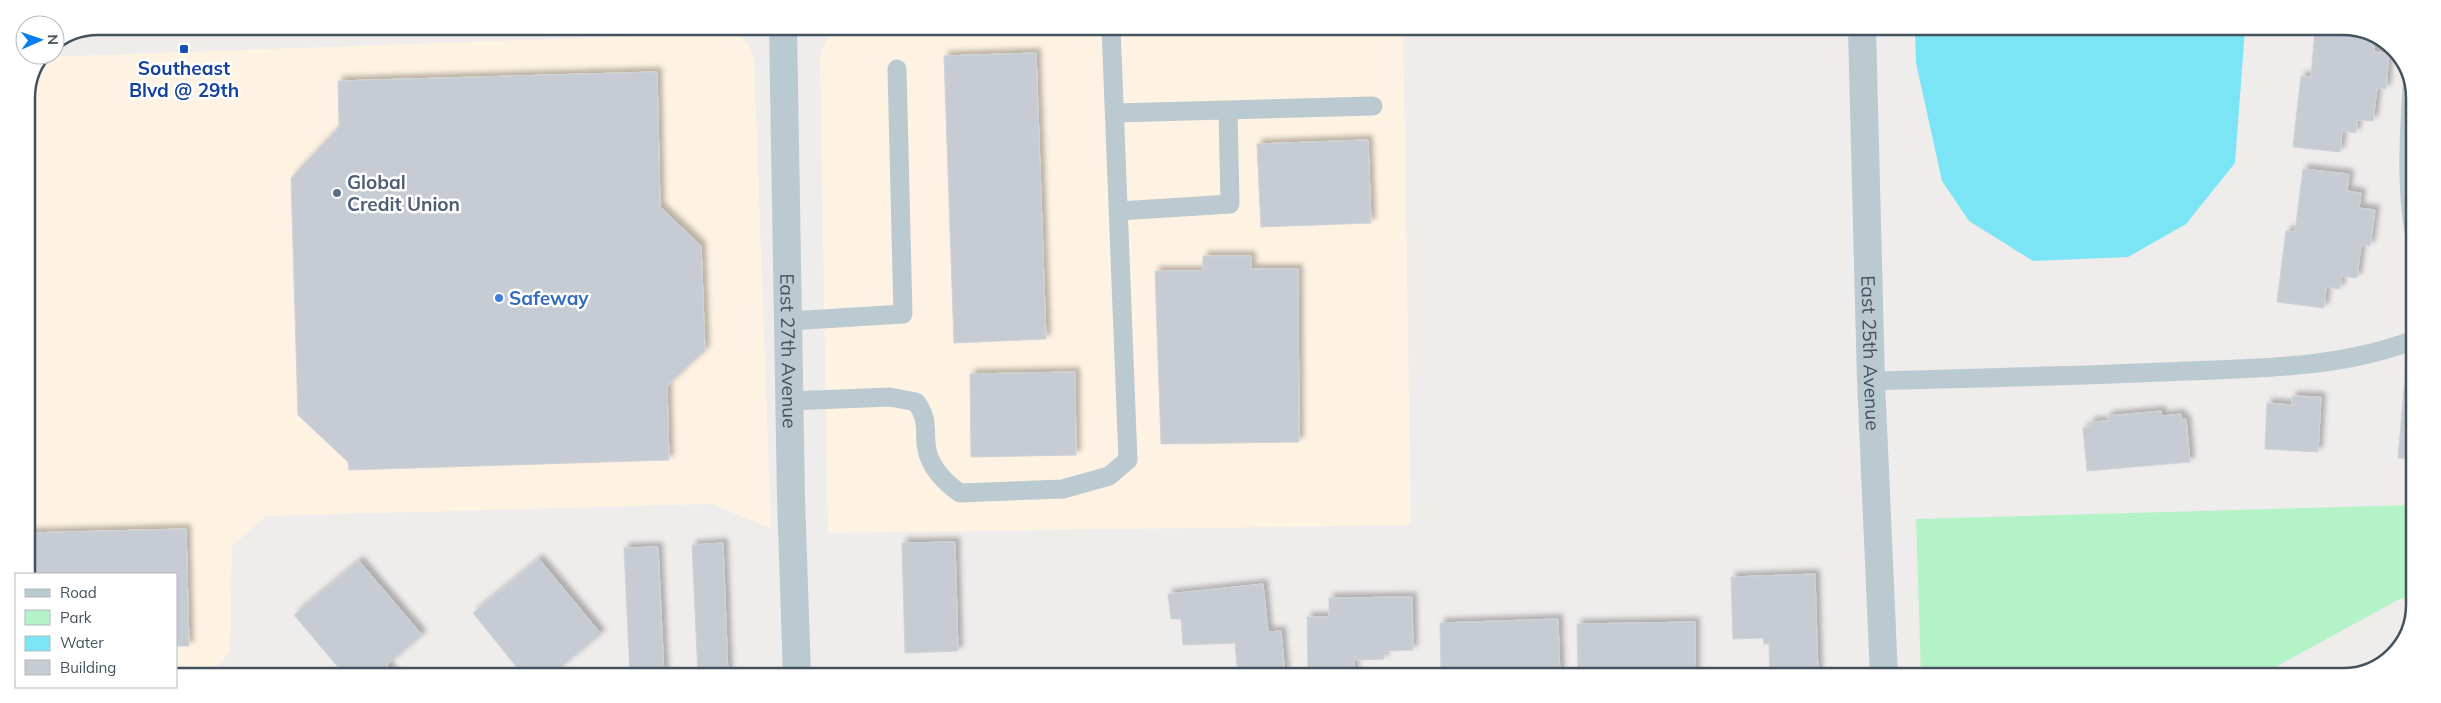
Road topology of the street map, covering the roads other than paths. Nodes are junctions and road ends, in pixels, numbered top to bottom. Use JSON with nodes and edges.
{"nodes":[{"id":1,"x":783,"y":35,"type":"edge"},
{"id":2,"x":1111,"y":35,"type":"edge"},
{"id":3,"x":1862,"y":35,"type":"edge"},
{"id":4,"x":898,"y":69,"type":"dead end"},
{"id":5,"x":1372,"y":106,"type":"dead end"},
{"id":6,"x":1228,"y":110,"type":"junction"},
{"id":7,"x":1115,"y":113,"type":"junction"},
{"id":8,"x":1119,"y":211,"type":"junction"},
{"id":9,"x":789,"y":321,"type":"junction"},
{"id":10,"x":2406,"y":343,"type":"edge"},
{"id":11,"x":1871,"y":381,"type":"junction"},
{"id":12,"x":790,"y":401,"type":"junction"},
{"id":13,"x":797,"y":668,"type":"edge"},
{"id":14,"x":1884,"y":668,"type":"edge"}],
"edges":[{"from":1,"to":9,"type":"street","name":"East 27th Avenue"},
{"from":2,"to":7,"type":"lane"},
{"from":3,"to":11,"type":"street","name":"East 25th Avenue"},
{"from":4,"to":9,"type":"lane"},
{"from":5,"to":6,"type":"lane"},
{"from":6,"to":7,"type":"lane"},
{"from":6,"to":8,"type":"lane"},
{"from":7,"to":8,"type":"lane"},
{"from":8,"to":12,"type":"lane"},
{"from":9,"to":12,"type":"street","name":"East 27th Avenue"},
{"from":10,"to":11,"type":"lane"},
{"from":11,"to":14,"type":"street","name":"East 25th Avenue"},
{"from":12,"to":13,"type":"street","name":"East 27th Avenue"}]}
